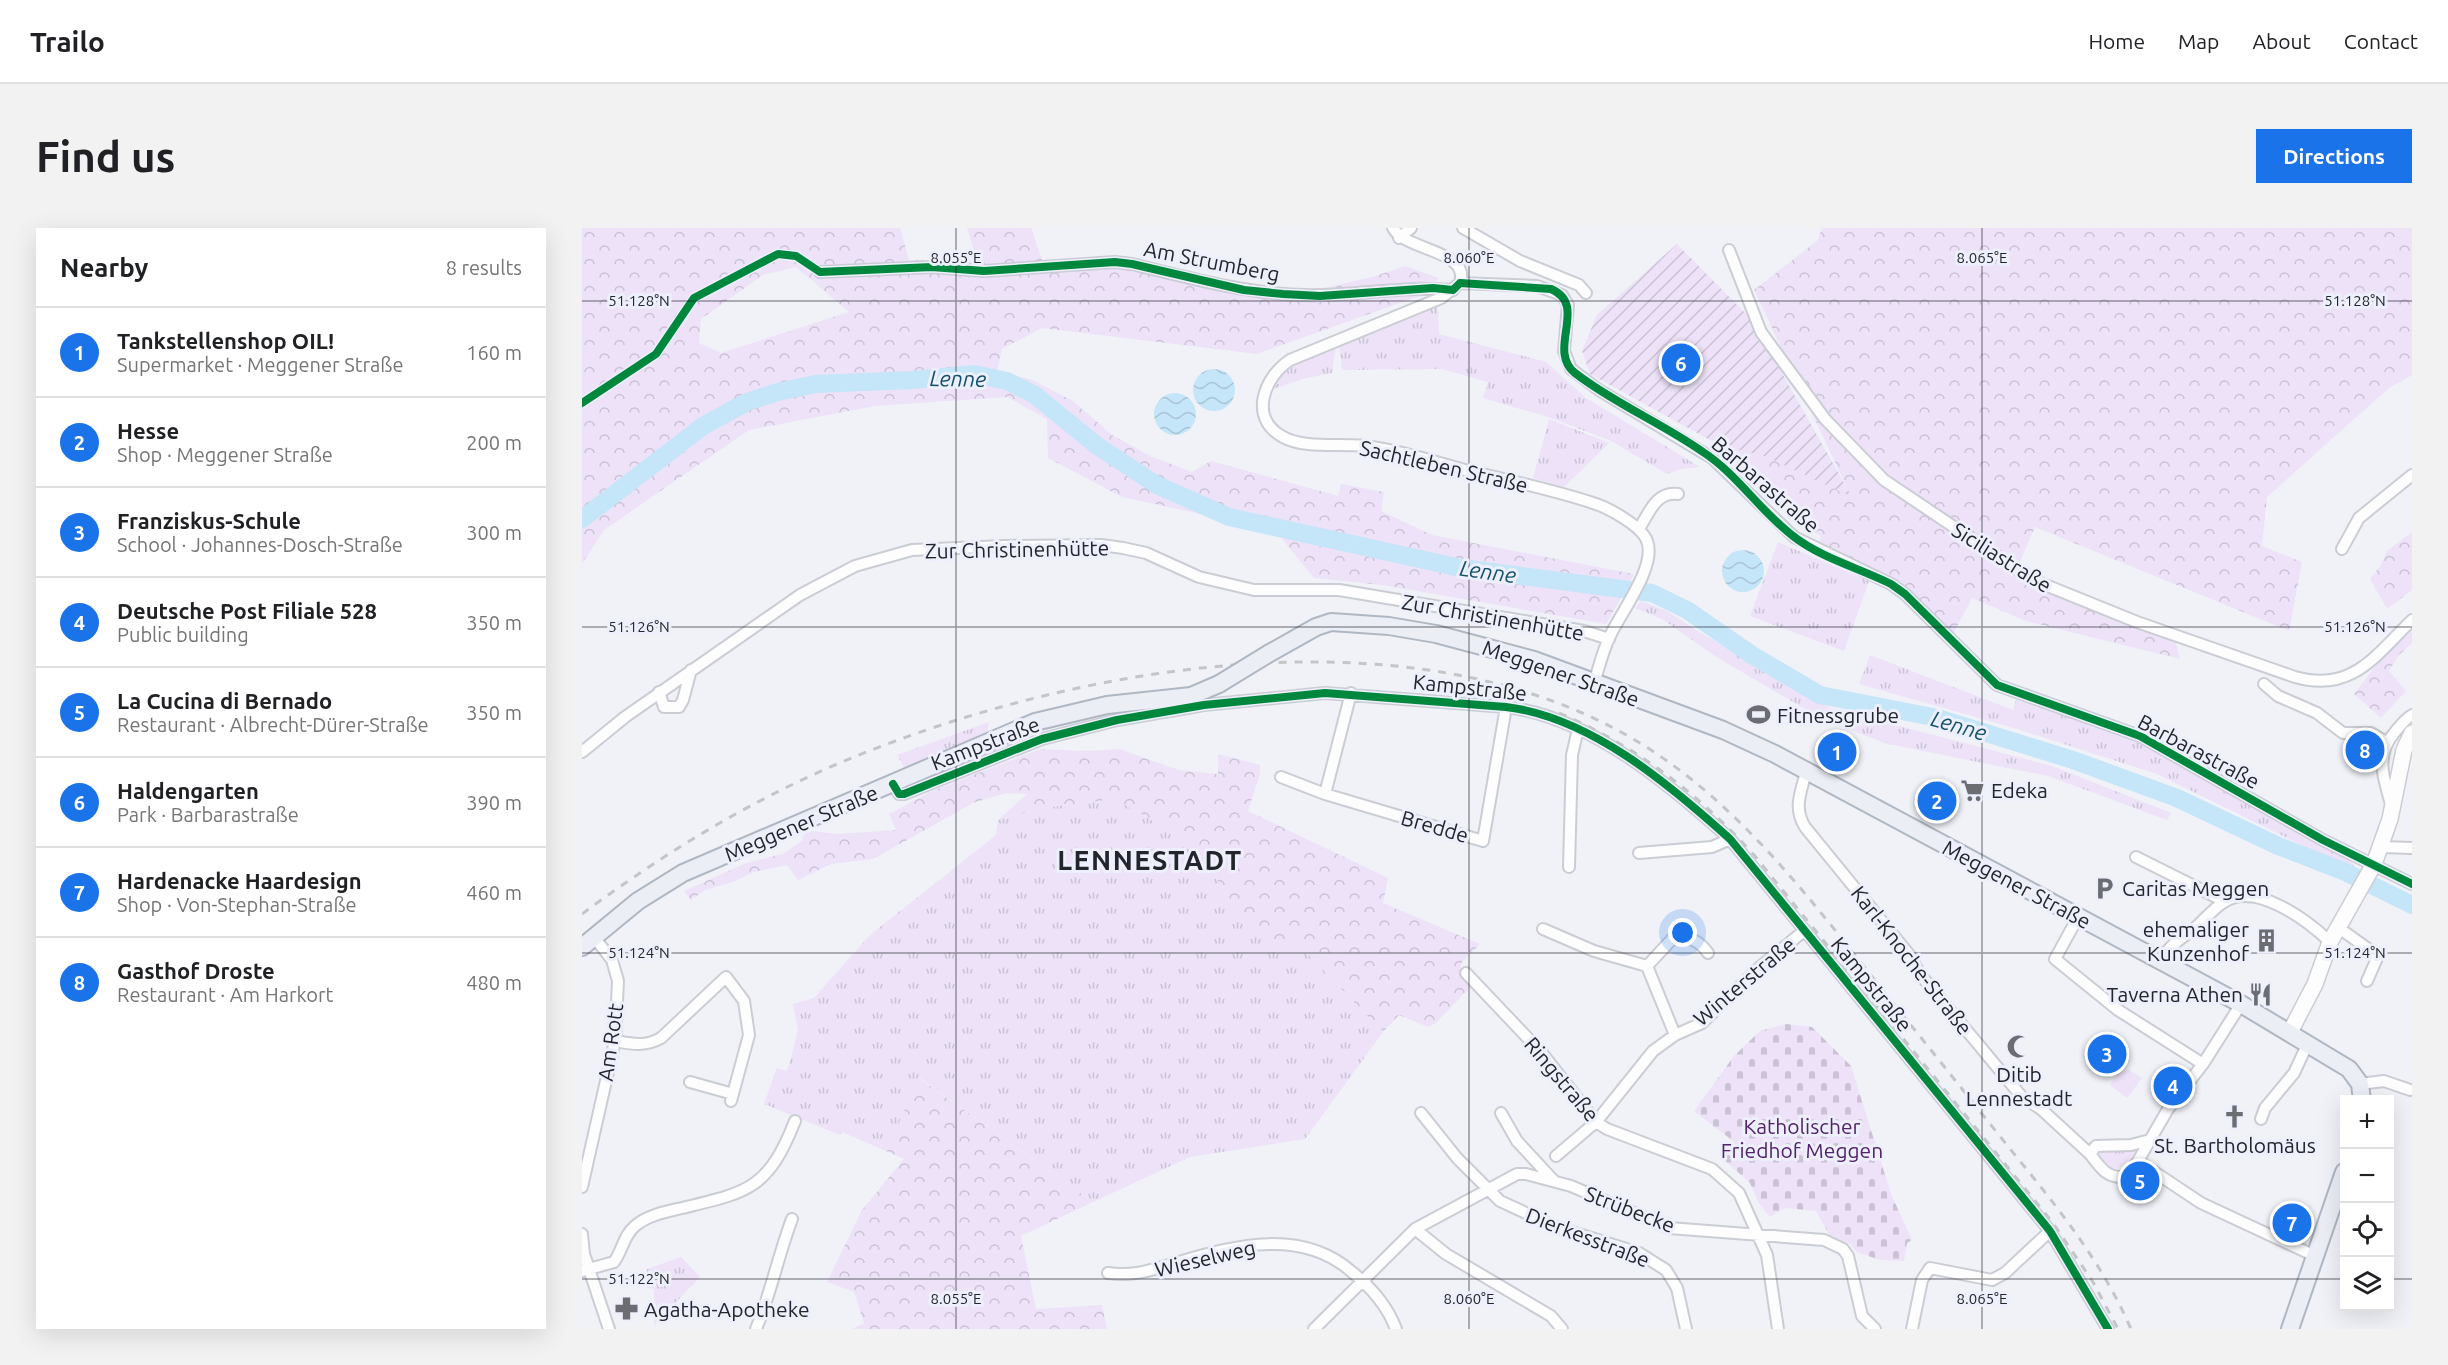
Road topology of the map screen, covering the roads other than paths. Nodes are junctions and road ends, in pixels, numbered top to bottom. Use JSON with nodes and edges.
{"nodes":[{"id":1,"x":1393,"y":228,"type":"edge"},
{"id":2,"x":1411,"y":228,"type":"edge"},
{"id":3,"x":1463,"y":228,"type":"edge"},
{"id":4,"x":1399,"y":238,"type":"junction"},
{"id":5,"x":1729,"y":250,"type":"dead end"},
{"id":6,"x":820,"y":272,"type":"dead end"},
{"id":7,"x":1456,"y":286,"type":"junction"},
{"id":8,"x":1586,"y":293,"type":"dead end"},
{"id":9,"x":2412,"y":475,"type":"edge"},
{"id":10,"x":1678,"y":494,"type":"dead end"},
{"id":11,"x":1639,"y":529,"type":"junction"},
{"id":12,"x":2342,"y":549,"type":"dead end"},
{"id":13,"x":2412,"y":620,"type":"edge"},
{"id":14,"x":1611,"y":633,"type":"junction"},
{"id":15,"x":691,"y":670,"type":"junction"},
{"id":16,"x":1594,"y":683,"type":"junction"},
{"id":17,"x":2264,"y":684,"type":"dead end"},
{"id":18,"x":659,"y":692,"type":"junction"},
{"id":19,"x":1351,"y":693,"type":"junction"},
{"id":20,"x":1506,"y":707,"type":"junction"},
{"id":21,"x":2412,"y":715,"type":"edge"},
{"id":22,"x":1578,"y":729,"type":"junction"},
{"id":23,"x":2412,"y":733,"type":"edge"},
{"id":24,"x":2386,"y":742,"type":"junction"},
{"id":25,"x":582,"y":752,"type":"edge"},
{"id":26,"x":1806,"y":772,"type":"junction"},
{"id":27,"x":1281,"y":777,"type":"dead end"},
{"id":28,"x":893,"y":784,"type":"junction"},
{"id":29,"x":1325,"y":794,"type":"junction"},
{"id":30,"x":2392,"y":807,"type":"junction"},
{"id":31,"x":1730,"y":839,"type":"junction"},
{"id":32,"x":2382,"y":847,"type":"junction"},
{"id":33,"x":2412,"y":848,"type":"edge"},
{"id":34,"x":1639,"y":853,"type":"dead end"},
{"id":35,"x":2136,"y":857,"type":"dead end"},
{"id":36,"x":2374,"y":866,"type":"junction"},
{"id":37,"x":1569,"y":867,"type":"dead end"},
{"id":38,"x":2412,"y":884,"type":"edge"},
{"id":39,"x":2224,"y":901,"type":"junction"},
{"id":40,"x":2078,"y":917,"type":"junction"},
{"id":41,"x":2338,"y":928,"type":"junction"},
{"id":42,"x":1543,"y":929,"type":"dead end"},
{"id":43,"x":1805,"y":930,"type":"junction"},
{"id":44,"x":588,"y":942,"type":"edge"},
{"id":45,"x":2330,"y":942,"type":"junction"},
{"id":46,"x":1708,"y":953,"type":"dead end"},
{"id":47,"x":2159,"y":961,"type":"junction"},
{"id":48,"x":1647,"y":966,"type":"junction"},
{"id":49,"x":1466,"y":973,"type":"dead end"},
{"id":50,"x":2367,"y":981,"type":"dead end"},
{"id":51,"x":2241,"y":1004,"type":"junction"},
{"id":52,"x":2290,"y":1032,"type":"junction"},
{"id":53,"x":1675,"y":1035,"type":"junction"},
{"id":54,"x":615,"y":1041,"type":"junction"},
{"id":55,"x":2308,"y":1043,"type":"junction"},
{"id":56,"x":2203,"y":1064,"type":"junction"},
{"id":57,"x":690,"y":1082,"type":"dead end"},
{"id":58,"x":2410,"y":1090,"type":"dead end"},
{"id":59,"x":2361,"y":1092,"type":"edge"},
{"id":60,"x":1421,"y":1113,"type":"dead end"},
{"id":61,"x":1501,"y":1113,"type":"dead end"},
{"id":62,"x":2261,"y":1119,"type":"dead end"},
{"id":63,"x":795,"y":1121,"type":"dead end"},
{"id":64,"x":1596,"y":1122,"type":"junction"},
{"id":65,"x":2150,"y":1140,"type":"junction"},
{"id":66,"x":586,"y":1144,"type":"edge"},
{"id":67,"x":2090,"y":1154,"type":"junction"},
{"id":68,"x":1556,"y":1156,"type":"dead end"},
{"id":69,"x":2138,"y":1161,"type":"junction"},
{"id":70,"x":1554,"y":1182,"type":"junction"},
{"id":71,"x":2340,"y":1184,"type":"edge"},
{"id":72,"x":582,"y":1187,"type":"edge"},
{"id":73,"x":1489,"y":1188,"type":"junction"},
{"id":74,"x":792,"y":1219,"type":"dead end"},
{"id":75,"x":1415,"y":1229,"type":"junction"},
{"id":76,"x":2050,"y":1232,"type":"junction"},
{"id":77,"x":582,"y":1234,"type":"edge"},
{"id":78,"x":1757,"y":1235,"type":"junction"},
{"id":79,"x":2315,"y":1256,"type":"junction"},
{"id":80,"x":586,"y":1270,"type":"edge"},
{"id":81,"x":1108,"y":1273,"type":"dead end"},
{"id":82,"x":1364,"y":1281,"type":"junction"},
{"id":83,"x":609,"y":1329,"type":"edge"},
{"id":84,"x":756,"y":1329,"type":"edge"},
{"id":85,"x":1314,"y":1329,"type":"edge"},
{"id":86,"x":1396,"y":1329,"type":"edge"},
{"id":87,"x":1562,"y":1329,"type":"edge"},
{"id":88,"x":1686,"y":1329,"type":"edge"},
{"id":89,"x":1778,"y":1329,"type":"edge"},
{"id":90,"x":1875,"y":1329,"type":"edge"},
{"id":91,"x":1912,"y":1329,"type":"edge"},
{"id":92,"x":2108,"y":1329,"type":"edge"},
{"id":93,"x":2290,"y":1329,"type":"edge"}],
"edges":[{"from":1,"to":4,"type":"street"},
{"from":2,"to":4,"type":"street"},
{"from":3,"to":8,"type":"street"},
{"from":4,"to":7,"type":"street"},
{"from":5,"to":13,"type":"street","name":"Siciliastraße"},
{"from":6,"to":7,"type":"street","name":"Am Strumberg"},
{"from":7,"to":11,"type":"street","name":"Sachtleben Straße"},
{"from":7,"to":36,"type":"street","name":"Barbarastraße"},
{"from":9,"to":12,"type":"street"},
{"from":10,"to":11,"type":"street"},
{"from":11,"to":14,"type":"street"},
{"from":14,"to":15,"type":"street","name":"Zur Christinenhütte"},
{"from":14,"to":16,"type":"street"},
{"from":15,"to":18,"type":"street","name":"Zur Christinenhütte"},
{"from":15,"to":18,"type":"street"},
{"from":16,"to":26,"type":"main road","name":"Meggener Straße"},
{"from":16,"to":28,"type":"main road","name":"Meggener Straße","bridge":true},
{"from":17,"to":24,"type":"street"},
{"from":18,"to":25,"type":"street","name":"Zur Christinenhütte"},
{"from":19,"to":20,"type":"street","name":"Kampstraße"},
{"from":19,"to":28,"type":"street","name":"Kampstraße"},
{"from":19,"to":29,"type":"street"},
{"from":20,"to":22,"type":"street","name":"Kampstraße"},
{"from":20,"to":29,"type":"street","name":"Bredde"},
{"from":21,"to":24,"type":"street"},
{"from":22,"to":31,"type":"street","name":"Kampstraße"},
{"from":22,"to":37,"type":"street"},
{"from":23,"to":30,"type":"main road"},
{"from":24,"to":30,"type":"street"},
{"from":26,"to":40,"type":"main road","name":"Meggener Straße"},
{"from":26,"to":67,"type":"street","name":"Karl-Knoche-Straße"},
{"from":27,"to":29,"type":"street","name":"Bredde"},
{"from":28,"to":44,"type":"main road","name":"Meggener Straße"},
{"from":30,"to":32,"type":"main road"},
{"from":31,"to":34,"type":"street"},
{"from":31,"to":43,"type":"street","name":"Kampstraße"},
{"from":32,"to":33,"type":"street"},
{"from":32,"to":36,"type":"main road"},
{"from":35,"to":39,"type":"street"},
{"from":36,"to":38,"type":"street","name":"Barbarastraße"},
{"from":36,"to":41,"type":"main road"},
{"from":39,"to":45,"type":"street"},
{"from":39,"to":47,"type":"street"},
{"from":40,"to":47,"type":"main road","name":"Meggener Straße"},
{"from":40,"to":56,"type":"street"},
{"from":41,"to":45,"type":"main road"},
{"from":41,"to":50,"type":"street"},
{"from":42,"to":48,"type":"street"},
{"from":43,"to":53,"type":"street","name":"Winterstraße"},
{"from":43,"to":76,"type":"street","name":"Kampstraße"},
{"from":44,"to":54,"type":"street","name":"Am Rott"},
{"from":45,"to":52,"type":"main road"},
{"from":46,"to":48,"type":"street"},
{"from":47,"to":51,"type":"main road","name":"Meggener Straße"},
{"from":48,"to":53,"type":"street"},
{"from":49,"to":64,"type":"street","name":"Ringstraße"},
{"from":51,"to":52,"type":"main road","name":"Meggener Straße"},
{"from":51,"to":56,"type":"street"},
{"from":52,"to":55,"type":"main road","name":"Meggener Straße"},
{"from":53,"to":64,"type":"street","name":"Winterstraße"},
{"from":54,"to":57,"type":"street"},
{"from":54,"to":66,"type":"street","name":"Am Rott"},
{"from":55,"to":59,"type":"main road","name":"Meggener Straße"},
{"from":55,"to":62,"type":"street"},
{"from":56,"to":65,"type":"street"},
{"from":58,"to":59,"type":"street"},
{"from":60,"to":73,"type":"street","name":"Dierkesstraße"},
{"from":61,"to":70,"type":"street"},
{"from":63,"to":80,"type":"street"},
{"from":64,"to":68,"type":"street","name":"Winterstraße"},
{"from":64,"to":78,"type":"street","name":"Ringstraße"},
{"from":65,"to":67,"type":"street"},
{"from":65,"to":69,"type":"street"},
{"from":66,"to":72,"type":"street","name":"Am Rott"},
{"from":67,"to":69,"type":"street","name":"Karl-Knoche-Straße"},
{"from":69,"to":79,"type":"street"},
{"from":70,"to":73,"type":"street","name":"Strübecke"},
{"from":70,"to":78,"type":"street","name":"Strübecke"},
{"from":71,"to":79,"type":"main road"},
{"from":73,"to":75,"type":"street","name":"Strübecke"},
{"from":73,"to":88,"type":"street","name":"Dierkesstraße"},
{"from":74,"to":84,"type":"street"},
{"from":75,"to":82,"type":"street","name":"Strübecke"},
{"from":75,"to":87,"type":"street"},
{"from":76,"to":91,"type":"street"},
{"from":76,"to":92,"type":"street","name":"Kampstraße"},
{"from":77,"to":80,"type":"street"},
{"from":78,"to":89,"type":"street","name":"Ringstraße"},
{"from":78,"to":90,"type":"street","name":"Strübecke"},
{"from":79,"to":93,"type":"main road"},
{"from":80,"to":83,"type":"street"},
{"from":81,"to":82,"type":"street","name":"Wieselweg"},
{"from":82,"to":85,"type":"street","name":"Strübecke"},
{"from":82,"to":86,"type":"street","name":"Wieselweg"}]}
